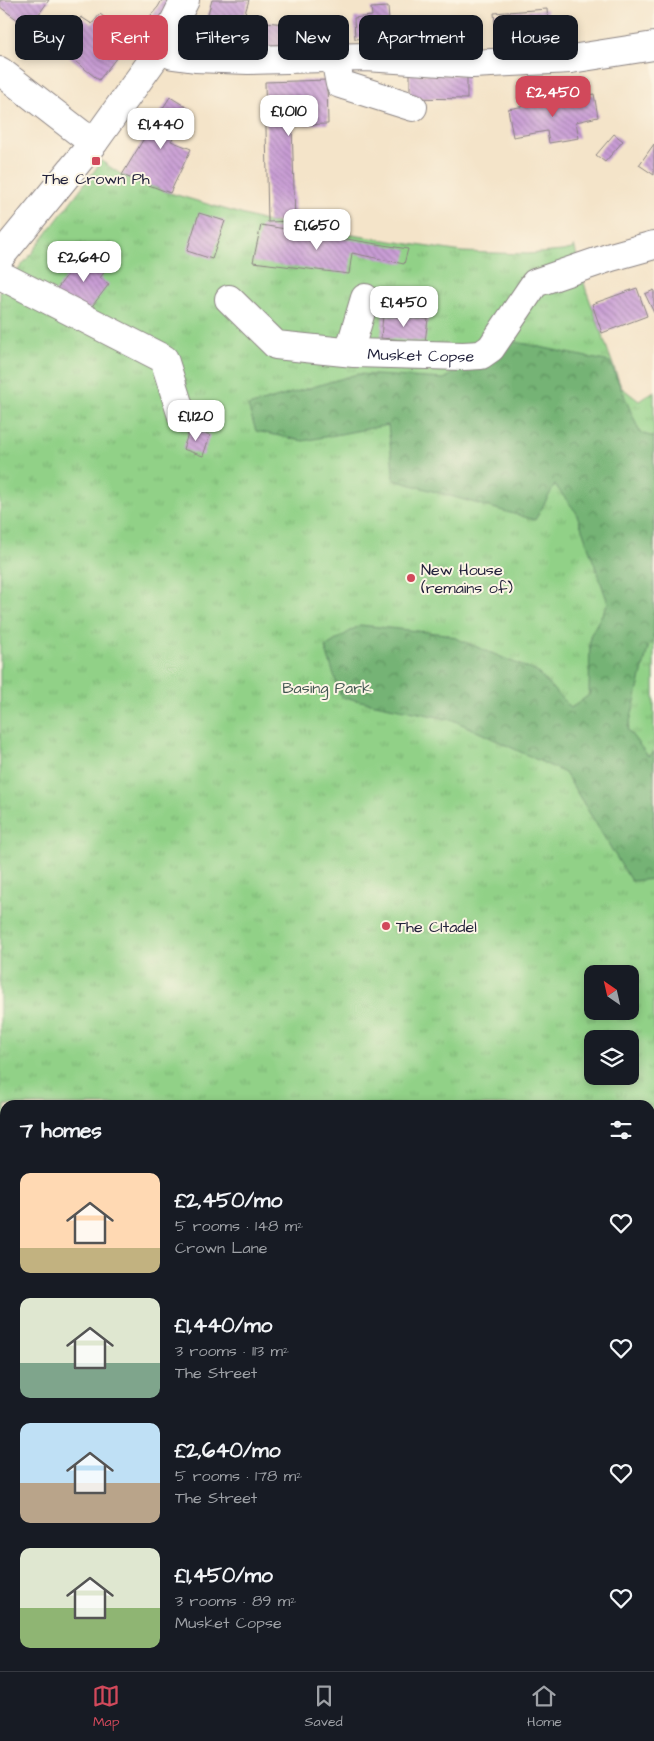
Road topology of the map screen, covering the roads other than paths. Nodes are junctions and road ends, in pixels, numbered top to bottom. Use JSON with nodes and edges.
{"nodes":[{"id":1,"x":185,"y":0,"type":"edge"},
{"id":2,"x":168,"y":34,"type":"edge"},
{"id":3,"x":654,"y":46,"type":"edge"},
{"id":4,"x":168,"y":53,"type":"edge"},
{"id":5,"x":349,"y":58,"type":"edge"},
{"id":6,"x":278,"y":59,"type":"edge"},
{"id":7,"x":153,"y":60,"type":"edge"},
{"id":8,"x":335,"y":60,"type":"edge"},
{"id":9,"x":0,"y":71,"type":"edge"},
{"id":10,"x":413,"y":107,"type":"dead end"},
{"id":11,"x":94,"y":142,"type":"junction"},
{"id":12,"x":654,"y":245,"type":"edge"},
{"id":13,"x":0,"y":257,"type":"edge"},
{"id":14,"x":0,"y":276,"type":"edge"},
{"id":15,"x":365,"y":298,"type":"dead end"},
{"id":16,"x":230,"y":299,"type":"dead end"},
{"id":17,"x":352,"y":353,"type":"junction"},
{"id":18,"x":181,"y":413,"type":"dead end"}],
"edges":[{"from":1,"to":2,"type":"street"},
{"from":3,"to":5,"type":"street"},
{"from":4,"to":6,"type":"street"},
{"from":7,"to":11,"type":"street"},
{"from":8,"to":10,"type":"street"},
{"from":9,"to":11,"type":"street"},
{"from":11,"to":13,"type":"street"},
{"from":12,"to":17,"type":"street","name":"Musket Copse"},
{"from":14,"to":18,"type":"street"},
{"from":15,"to":17,"type":"street"},
{"from":16,"to":17,"type":"street","name":"Musket Copse"}]}
